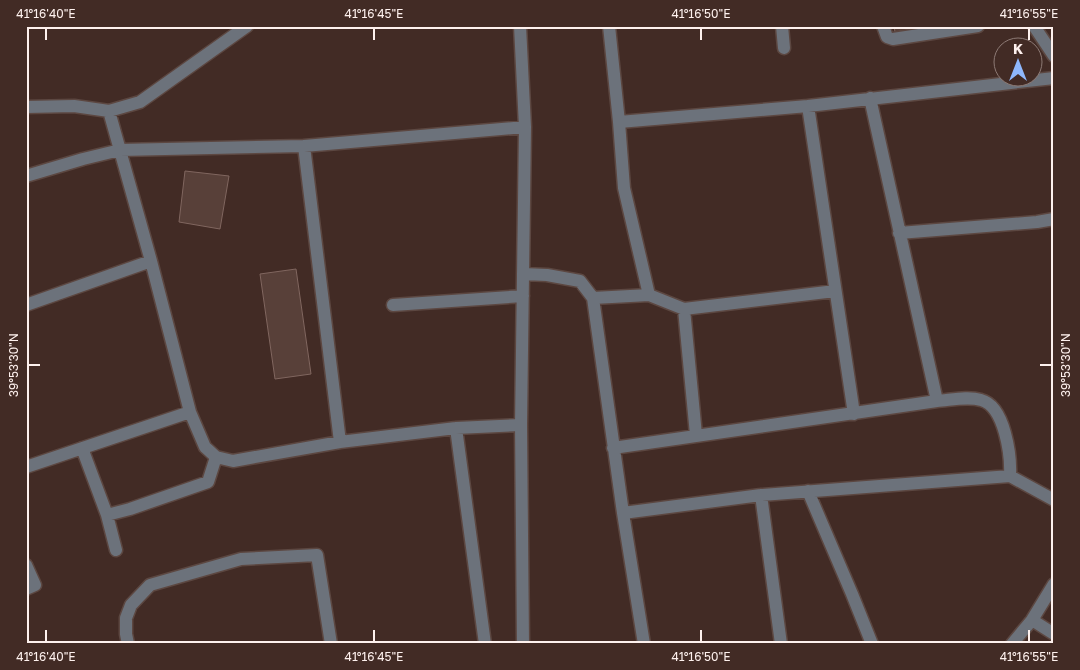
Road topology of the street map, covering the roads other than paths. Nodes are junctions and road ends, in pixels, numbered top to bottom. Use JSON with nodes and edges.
{"nodes":[{"id":1,"x":247,"y":26,"type":"edge"},
{"id":2,"x":520,"y":26,"type":"edge"},
{"id":3,"x":609,"y":26,"type":"edge"},
{"id":4,"x":782,"y":26,"type":"edge"},
{"id":5,"x":883,"y":26,"type":"edge"},
{"id":6,"x":978,"y":26,"type":"edge"},
{"id":7,"x":1034,"y":26,"type":"edge"},
{"id":8,"x":784,"y":48,"type":"dead end"},
{"id":9,"x":1054,"y":56,"type":"edge"},
{"id":10,"x":1054,"y":78,"type":"edge"},
{"id":11,"x":870,"y":98,"type":"junction"},
{"id":12,"x":808,"y":106,"type":"junction"},
{"id":13,"x":26,"y":107,"type":"edge"},
{"id":14,"x":109,"y":111,"type":"junction"},
{"id":15,"x":620,"y":122,"type":"junction"},
{"id":16,"x":525,"y":127,"type":"junction"},
{"id":17,"x":304,"y":146,"type":"junction"},
{"id":18,"x":120,"y":150,"type":"junction"},
{"id":19,"x":26,"y":176,"type":"edge"},
{"id":20,"x":1054,"y":219,"type":"edge"},
{"id":21,"x":899,"y":233,"type":"junction"},
{"id":22,"x":151,"y":261,"type":"junction"},
{"id":23,"x":523,"y":274,"type":"junction"},
{"id":24,"x":835,"y":291,"type":"junction"},
{"id":25,"x":649,"y":295,"type":"junction"},
{"id":26,"x":523,"y":296,"type":"junction"},
{"id":27,"x":593,"y":298,"type":"junction"},
{"id":28,"x":26,"y":305,"type":"edge"},
{"id":29,"x":393,"y":305,"type":"dead end"},
{"id":30,"x":684,"y":309,"type":"junction"},
{"id":31,"x":938,"y":401,"type":"junction"},
{"id":32,"x":190,"y":412,"type":"junction"},
{"id":33,"x":854,"y":414,"type":"junction"},
{"id":34,"x":521,"y":425,"type":"junction"},
{"id":35,"x":456,"y":428,"type":"junction"},
{"id":36,"x":696,"y":435,"type":"junction"},
{"id":37,"x":340,"y":442,"type":"junction"},
{"id":38,"x":82,"y":448,"type":"junction"},
{"id":39,"x":613,"y":448,"type":"junction"},
{"id":40,"x":216,"y":457,"type":"junction"},
{"id":41,"x":26,"y":467,"type":"edge"},
{"id":42,"x":1010,"y":476,"type":"junction"},
{"id":43,"x":808,"y":491,"type":"junction"},
{"id":44,"x":762,"y":494,"type":"junction"},
{"id":45,"x":1054,"y":500,"type":"edge"},
{"id":46,"x":623,"y":513,"type":"junction"},
{"id":47,"x":107,"y":515,"type":"junction"},
{"id":48,"x":116,"y":550,"type":"dead end"},
{"id":49,"x":26,"y":565,"type":"edge"},
{"id":50,"x":1054,"y":584,"type":"edge"},
{"id":51,"x":26,"y":589,"type":"edge"},
{"id":52,"x":1032,"y":620,"type":"junction"},
{"id":53,"x":1054,"y":634,"type":"edge"},
{"id":54,"x":128,"y":644,"type":"edge"},
{"id":55,"x":331,"y":644,"type":"edge"},
{"id":56,"x":485,"y":644,"type":"edge"},
{"id":57,"x":522,"y":644,"type":"edge"},
{"id":58,"x":644,"y":644,"type":"edge"},
{"id":59,"x":781,"y":644,"type":"edge"},
{"id":60,"x":872,"y":644,"type":"edge"},
{"id":61,"x":1012,"y":644,"type":"edge"}],
"edges":[{"from":1,"to":14,"type":"street"},
{"from":2,"to":16,"type":"street"},
{"from":3,"to":15,"type":"street"},
{"from":4,"to":8,"type":"street"},
{"from":5,"to":6,"type":"street"},
{"from":7,"to":9,"type":"street"},
{"from":10,"to":11,"type":"street"},
{"from":11,"to":12,"type":"street"},
{"from":11,"to":21,"type":"street"},
{"from":12,"to":15,"type":"street"},
{"from":12,"to":24,"type":"street"},
{"from":13,"to":14,"type":"street"},
{"from":14,"to":18,"type":"street"},
{"from":15,"to":25,"type":"street"},
{"from":16,"to":17,"type":"street"},
{"from":16,"to":23,"type":"street"},
{"from":17,"to":18,"type":"street"},
{"from":17,"to":37,"type":"street"},
{"from":18,"to":19,"type":"street"},
{"from":18,"to":22,"type":"street"},
{"from":20,"to":21,"type":"street"},
{"from":21,"to":31,"type":"street"},
{"from":22,"to":28,"type":"street"},
{"from":22,"to":32,"type":"street"},
{"from":23,"to":26,"type":"street"},
{"from":23,"to":27,"type":"street"},
{"from":24,"to":30,"type":"street"},
{"from":24,"to":33,"type":"street"},
{"from":25,"to":27,"type":"street"},
{"from":25,"to":30,"type":"street"},
{"from":26,"to":29,"type":"street"},
{"from":26,"to":34,"type":"street"},
{"from":27,"to":39,"type":"street"},
{"from":30,"to":36,"type":"street"},
{"from":31,"to":33,"type":"street"},
{"from":31,"to":42,"type":"street"},
{"from":32,"to":38,"type":"street"},
{"from":32,"to":40,"type":"street"},
{"from":33,"to":36,"type":"street"},
{"from":34,"to":35,"type":"street"},
{"from":34,"to":57,"type":"street"},
{"from":35,"to":37,"type":"street"},
{"from":35,"to":56,"type":"street"},
{"from":36,"to":39,"type":"street"},
{"from":37,"to":40,"type":"street"},
{"from":38,"to":41,"type":"street"},
{"from":38,"to":47,"type":"street"},
{"from":39,"to":46,"type":"street"},
{"from":40,"to":47,"type":"street"},
{"from":42,"to":43,"type":"street"},
{"from":42,"to":45,"type":"street"},
{"from":43,"to":44,"type":"street"},
{"from":43,"to":60,"type":"street"},
{"from":44,"to":46,"type":"street"},
{"from":44,"to":59,"type":"street"},
{"from":46,"to":58,"type":"street"},
{"from":47,"to":48,"type":"street"},
{"from":49,"to":51,"type":"street"},
{"from":50,"to":52,"type":"street"},
{"from":52,"to":53,"type":"street"},
{"from":52,"to":61,"type":"street"},
{"from":54,"to":55,"type":"street"}]}
